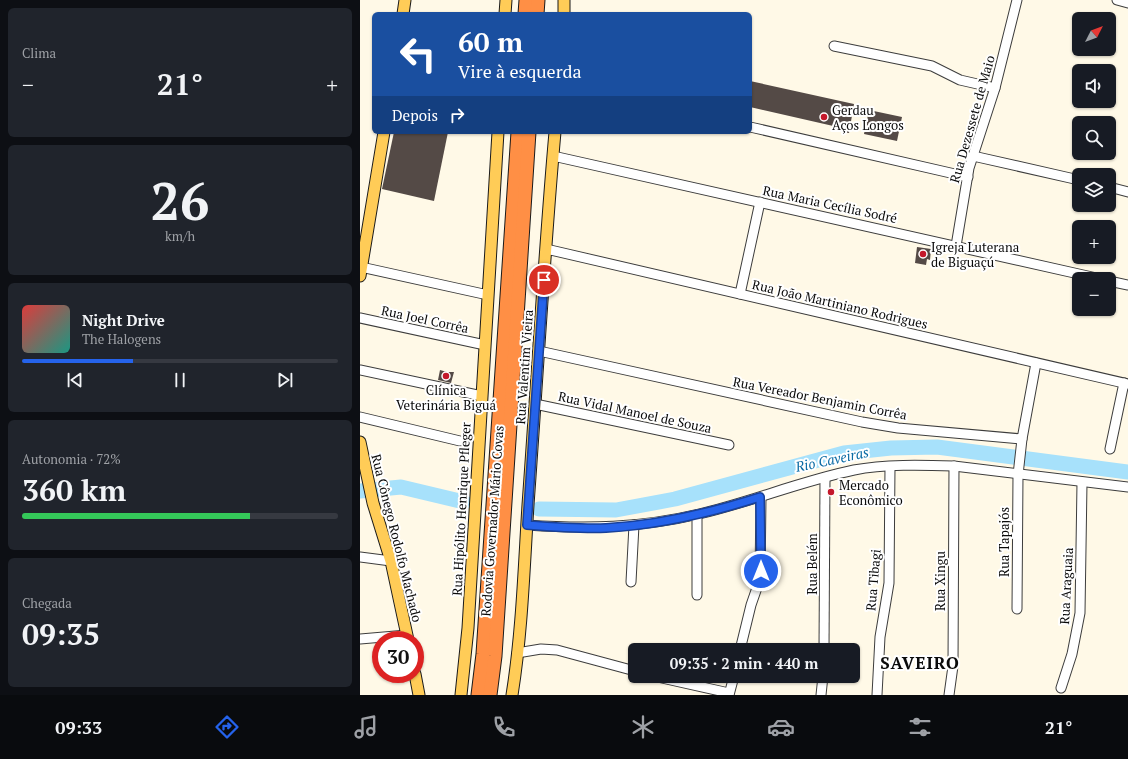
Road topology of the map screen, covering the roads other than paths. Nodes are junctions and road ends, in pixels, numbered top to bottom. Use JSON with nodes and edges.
{"nodes":[{"id":1,"x":405,"y":0,"type":"edge"},
{"id":2,"x":506,"y":0,"type":"edge"},
{"id":3,"x":526,"y":0,"type":"edge"},
{"id":4,"x":538,"y":0,"type":"edge"},
{"id":5,"x":564,"y":0,"type":"edge"},
{"id":6,"x":1017,"y":0,"type":"edge"},
{"id":7,"x":1117,"y":0,"type":"edge"},
{"id":8,"x":1128,"y":2,"type":"edge"},
{"id":9,"x":403,"y":12,"type":"edge"},
{"id":10,"x":505,"y":12,"type":"edge"},
{"id":11,"x":525,"y":12,"type":"edge"},
{"id":12,"x":537,"y":12,"type":"edge"},
{"id":13,"x":564,"y":12,"type":"edge"},
{"id":14,"x":834,"y":46,"type":"dead end"},
{"id":15,"x":995,"y":88,"type":"junction"},
{"id":16,"x":752,"y":128,"type":"edge"},
{"id":17,"x":384,"y":134,"type":"edge"},
{"id":18,"x":498,"y":134,"type":"edge"},
{"id":19,"x":518,"y":134,"type":"edge"},
{"id":20,"x":529,"y":134,"type":"edge"},
{"id":21,"x":555,"y":134,"type":"edge"},
{"id":22,"x":553,"y":156,"type":"junction"},
{"id":23,"x":973,"y":156,"type":"junction"},
{"id":24,"x":968,"y":177,"type":"junction"},
{"id":25,"x":1072,"y":178,"type":"edge"},
{"id":26,"x":1116,"y":189,"type":"edge"},
{"id":27,"x":1128,"y":192,"type":"edge"},
{"id":28,"x":760,"y":202,"type":"junction"},
{"id":29,"x":956,"y":246,"type":"junction"},
{"id":30,"x":546,"y":249,"type":"junction"},
{"id":31,"x":361,"y":271,"type":"edge"},
{"id":32,"x":1072,"y":272,"type":"edge"},
{"id":33,"x":1116,"y":282,"type":"edge"},
{"id":34,"x":1128,"y":285,"type":"edge"},
{"id":35,"x":740,"y":294,"type":"junction"},
{"id":36,"x":488,"y":295,"type":"junction"},
{"id":37,"x":360,"y":318,"type":"edge"},
{"id":38,"x":485,"y":345,"type":"junction"},
{"id":39,"x":539,"y":351,"type":"junction"},
{"id":40,"x":1036,"y":363,"type":"junction"},
{"id":41,"x":360,"y":370,"type":"edge"},
{"id":42,"x":1126,"y":384,"type":"edge"},
{"id":43,"x":482,"y":396,"type":"junction"},
{"id":44,"x":535,"y":404,"type":"junction"},
{"id":45,"x":360,"y":417,"type":"edge"},
{"id":46,"x":460,"y":441,"type":"dead end"},
{"id":47,"x":360,"y":442,"type":"edge"},
{"id":48,"x":1022,"y":442,"type":"junction"},
{"id":49,"x":729,"y":445,"type":"dead end"},
{"id":50,"x":1110,"y":449,"type":"dead end"},
{"id":51,"x":954,"y":466,"type":"junction"},
{"id":52,"x":890,"y":467,"type":"junction"},
{"id":53,"x":1018,"y":475,"type":"junction"},
{"id":54,"x":825,"y":478,"type":"junction"},
{"id":55,"x":1082,"y":483,"type":"junction"},
{"id":56,"x":1128,"y":487,"type":"edge"},
{"id":57,"x":760,"y":497,"type":"junction"},
{"id":58,"x":697,"y":515,"type":"junction"},
{"id":59,"x":527,"y":525,"type":"junction"},
{"id":60,"x":634,"y":525,"type":"junction"},
{"id":61,"x":360,"y":557,"type":"edge"},
{"id":62,"x":391,"y":561,"type":"junction"},
{"id":63,"x":631,"y":582,"type":"dead end"},
{"id":64,"x":697,"y":595,"type":"dead end"},
{"id":65,"x":1017,"y":609,"type":"dead end"},
{"id":66,"x":406,"y":631,"type":"edge"},
{"id":67,"x":360,"y":639,"type":"edge"},
{"id":68,"x":372,"y":639,"type":"edge"},
{"id":69,"x":742,"y":643,"type":"edge"},
{"id":70,"x":824,"y":643,"type":"edge"},
{"id":71,"x":517,"y":654,"type":"junction"},
{"id":72,"x":628,"y":669,"type":"edge"},
{"id":73,"x":417,"y":683,"type":"edge"},
{"id":74,"x":683,"y":683,"type":"edge"},
{"id":75,"x":732,"y":683,"type":"edge"},
{"id":76,"x":822,"y":683,"type":"edge"},
{"id":77,"x":1062,"y":688,"type":"dead end"},
{"id":78,"x":729,"y":694,"type":"edge"},
{"id":79,"x":419,"y":695,"type":"edge"},
{"id":80,"x":461,"y":695,"type":"edge"},
{"id":81,"x":478,"y":695,"type":"edge"},
{"id":82,"x":490,"y":695,"type":"edge"},
{"id":83,"x":512,"y":695,"type":"edge"},
{"id":84,"x":821,"y":695,"type":"edge"},
{"id":85,"x":877,"y":695,"type":"edge"},
{"id":86,"x":949,"y":695,"type":"edge"}],
"edges":[{"from":1,"to":9,"type":"main road"},
{"from":2,"to":10,"type":"main road"},
{"from":3,"to":11,"type":"highway"},
{"from":4,"to":12,"type":"highway"},
{"from":5,"to":13,"type":"main road"},
{"from":6,"to":15,"type":"street","name":"Rua Dezessete de Maio"},
{"from":7,"to":8,"type":"street"},
{"from":14,"to":15,"type":"street"},
{"from":15,"to":23,"type":"street","name":"Rua Dezessete de Maio"},
{"from":16,"to":24,"type":"street"},
{"from":17,"to":31,"type":"main road"},
{"from":18,"to":36,"type":"main road","name":"Rua Hipólito Henrique Pfleger"},
{"from":19,"to":81,"type":"highway","name":"Rodovia Governador Mário Covas"},
{"from":20,"to":82,"type":"highway","name":"Rodovia Governador Mário Covas"},
{"from":21,"to":22,"type":"main road","name":"Rua Valentim Vieira"},
{"from":22,"to":28,"type":"street","name":"Rua Maria Cecília Sodré"},
{"from":22,"to":30,"type":"main road","name":"Rua Valentim Vieira"},
{"from":23,"to":24,"type":"street","name":"Rua Dezessete de Maio"},
{"from":23,"to":25,"type":"street"},
{"from":24,"to":29,"type":"street","name":"Rua Dezessete de Maio"},
{"from":26,"to":27,"type":"street"},
{"from":28,"to":29,"type":"street","name":"Rua Maria Cecília Sodré"},
{"from":28,"to":35,"type":"street"},
{"from":29,"to":32,"type":"street","name":"Rua Maria Cecília Sodré"},
{"from":30,"to":35,"type":"street","name":"Rua João Martiniano Rodrigues"},
{"from":30,"to":39,"type":"main road","name":"Rua Valentim Vieira"},
{"from":31,"to":36,"type":"street"},
{"from":33,"to":34,"type":"street"},
{"from":35,"to":40,"type":"street","name":"Rua João Martiniano Rodrigues"},
{"from":36,"to":38,"type":"main road","name":"Rua Hipólito Henrique Pfleger"},
{"from":37,"to":38,"type":"street","name":"Rua Joel Corrêa"},
{"from":38,"to":43,"type":"main road","name":"Rua Hipólito Henrique Pfleger"},
{"from":39,"to":44,"type":"main road","name":"Rua Valentim Vieira"},
{"from":39,"to":48,"type":"street","name":"Rua Vereador Benjamin Corrêa"},
{"from":40,"to":42,"type":"street","name":"Rua João Martiniano Rodrigues"},
{"from":40,"to":48,"type":"street"},
{"from":41,"to":43,"type":"street"},
{"from":42,"to":50,"type":"street"},
{"from":43,"to":80,"type":"main road","name":"Rua Hipólito Henrique Pfleger"},
{"from":44,"to":49,"type":"street","name":"Rua Vidal Manoel de Souza"},
{"from":44,"to":59,"type":"main road","name":"Rua Valentim Vieira"},
{"from":45,"to":46,"type":"street"},
{"from":47,"to":62,"type":"main road","name":"Rua Cônego Rodolfo Machado"},
{"from":48,"to":53,"type":"street","name":"Rua Tapajós"},
{"from":51,"to":52,"type":"street"},
{"from":51,"to":53,"type":"street"},
{"from":51,"to":86,"type":"street","name":"Rua Xingu"},
{"from":52,"to":54,"type":"street"},
{"from":52,"to":85,"type":"street","name":"Rua Tibagi"},
{"from":53,"to":55,"type":"street"},
{"from":53,"to":65,"type":"street","name":"Rua Tapajós"},
{"from":54,"to":57,"type":"street"},
{"from":54,"to":70,"type":"street","name":"Rua Belém"},
{"from":55,"to":56,"type":"street"},
{"from":55,"to":77,"type":"street","name":"Rua Araguaia"},
{"from":57,"to":58,"type":"street"},
{"from":57,"to":69,"type":"street"},
{"from":58,"to":60,"type":"street"},
{"from":58,"to":64,"type":"street"},
{"from":59,"to":60,"type":"street"},
{"from":59,"to":71,"type":"main road","name":"Rua Valentim Vieira"},
{"from":60,"to":63,"type":"street"},
{"from":61,"to":62,"type":"street"},
{"from":62,"to":66,"type":"main road","name":"Rua Cônego Rodolfo Machado"},
{"from":67,"to":68,"type":"street"},
{"from":71,"to":72,"type":"street"},
{"from":71,"to":83,"type":"main road","name":"Rua Valentim Vieira"},
{"from":73,"to":79,"type":"main road"},
{"from":74,"to":78,"type":"street"},
{"from":75,"to":78,"type":"street"},
{"from":76,"to":84,"type":"street"}]}
